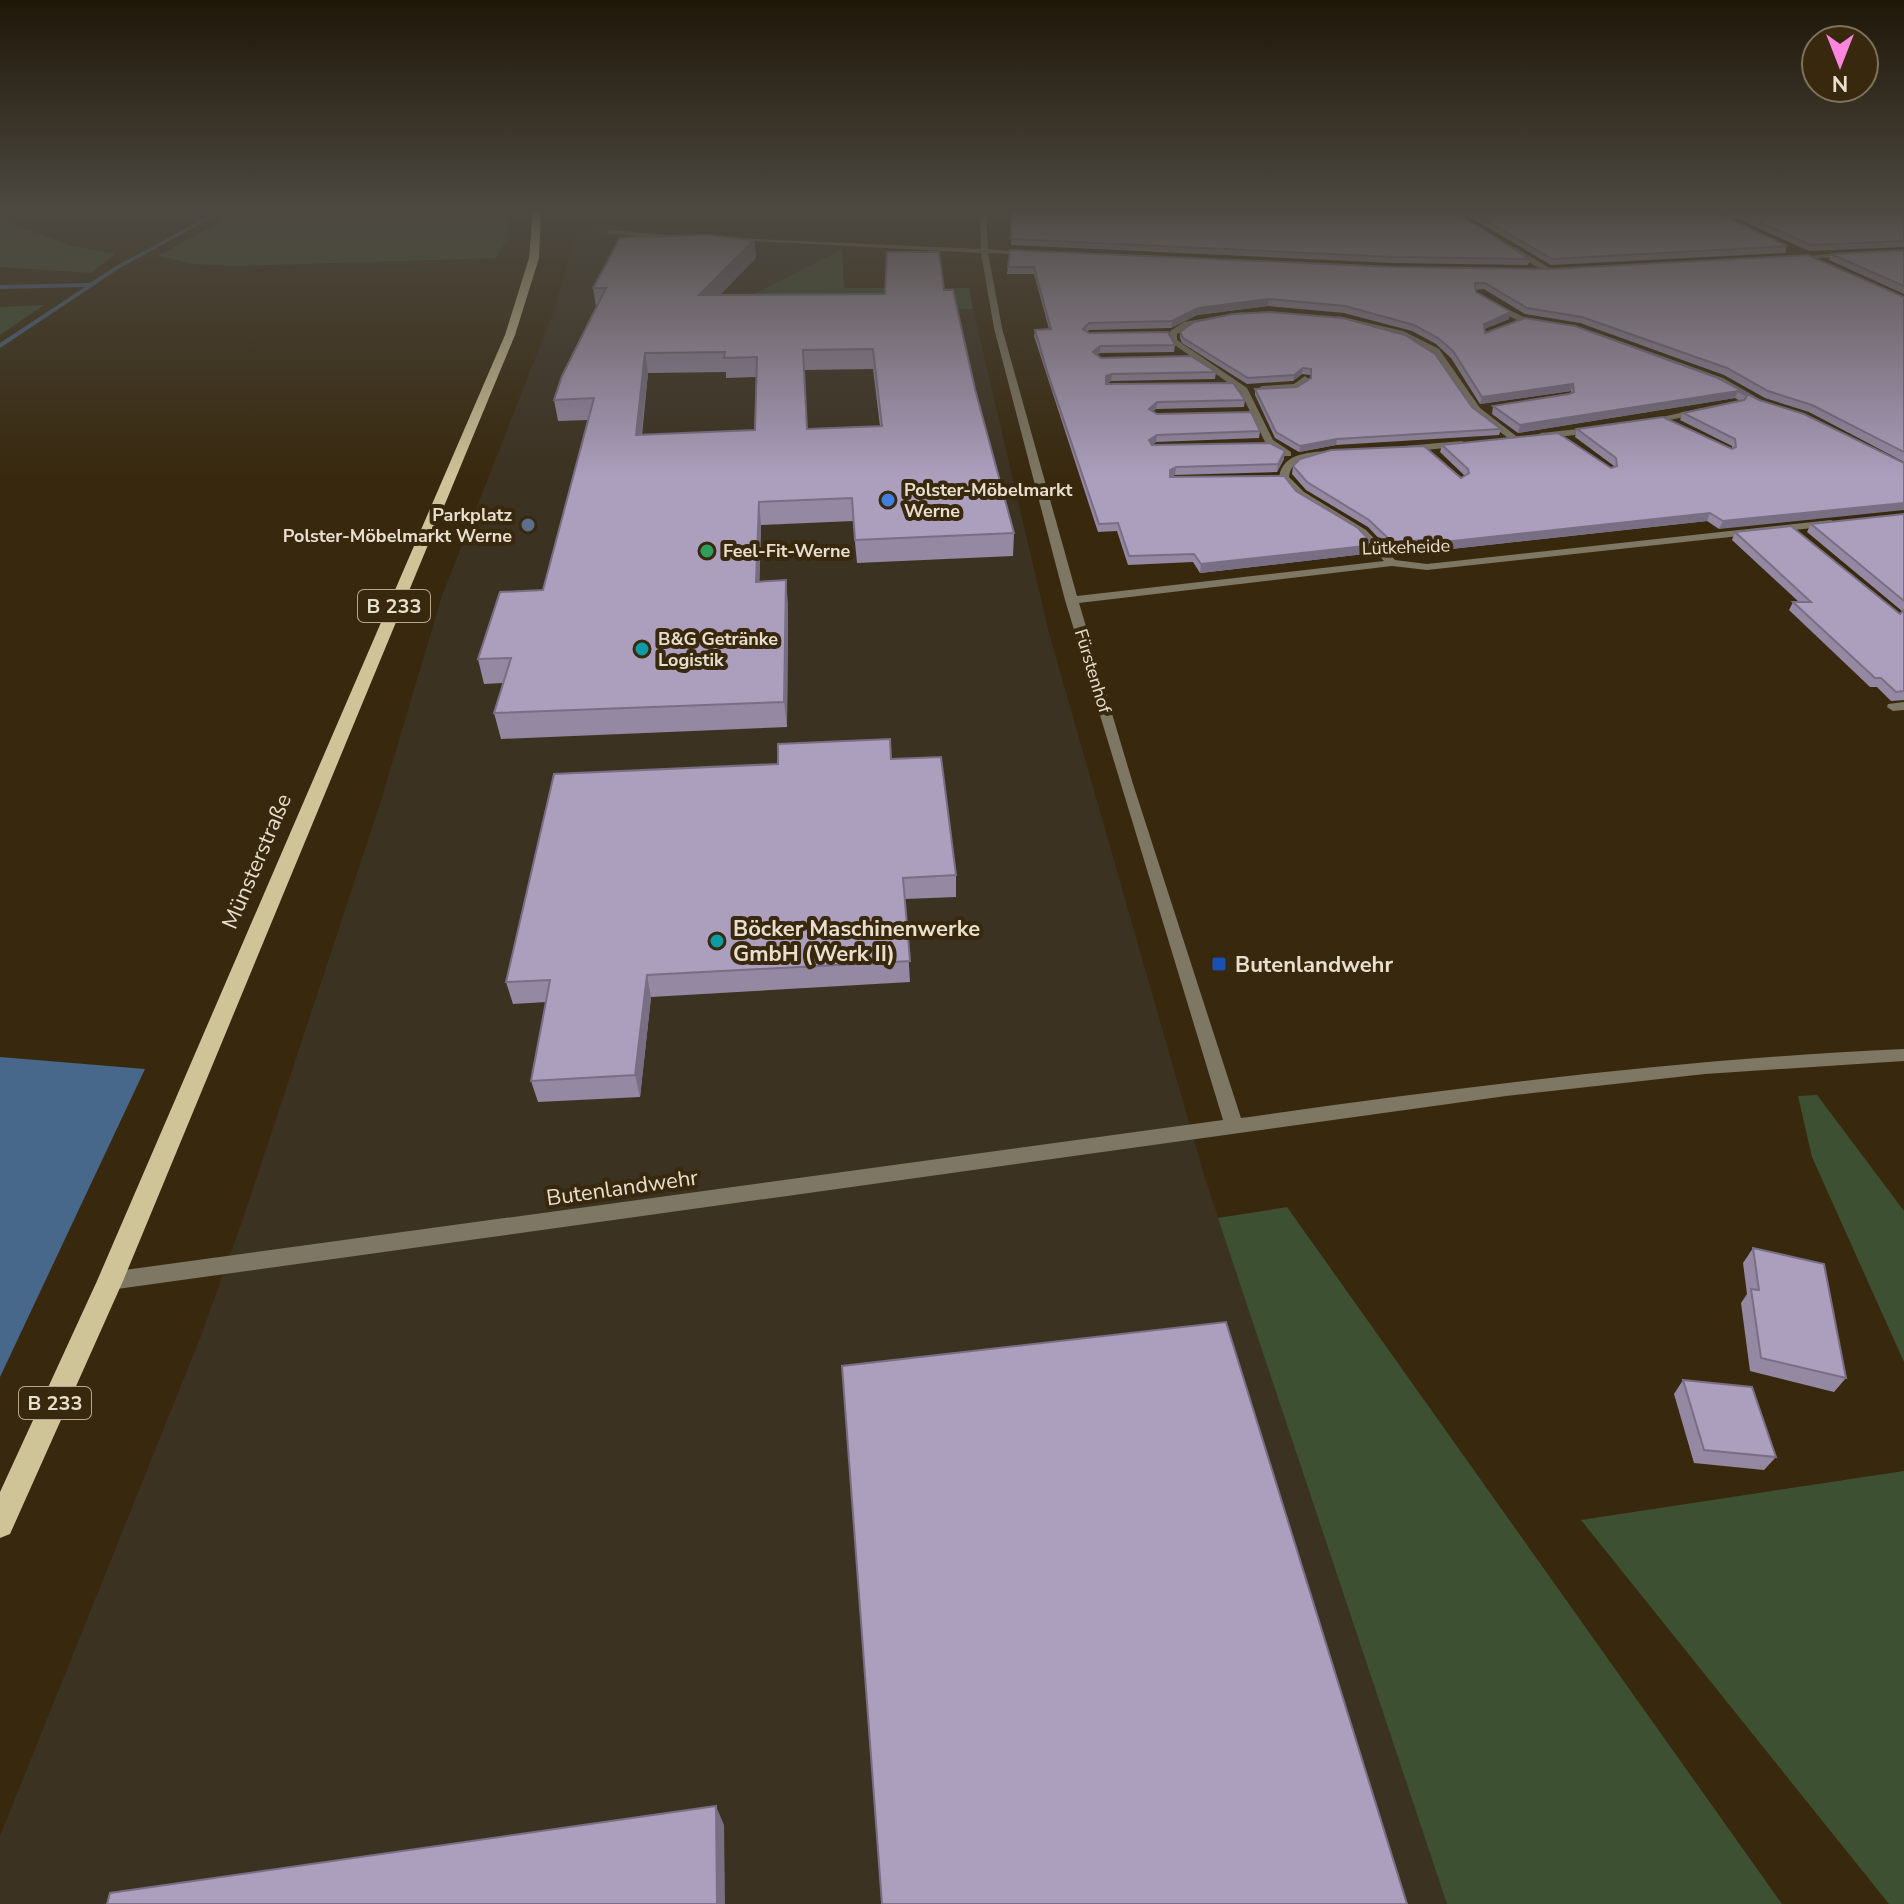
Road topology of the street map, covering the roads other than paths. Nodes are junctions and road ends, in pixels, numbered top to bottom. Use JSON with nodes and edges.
{"nodes":[{"id":1,"x":521,"y":300,"type":"edge"},
{"id":2,"x":991,"y":300,"type":"edge"},
{"id":3,"x":1489,"y":300,"type":"edge"},
{"id":4,"x":1250,"y":313,"type":"edge"},
{"id":5,"x":1325,"y":317,"type":"edge"},
{"id":6,"x":1522,"y":319,"type":"junction"},
{"id":7,"x":1507,"y":325,"type":"edge"},
{"id":8,"x":1562,"y":325,"type":"edge"},
{"id":9,"x":1589,"y":332,"type":"edge"},
{"id":10,"x":1159,"y":333,"type":"edge"},
{"id":11,"x":1173,"y":333,"type":"junction"},
{"id":12,"x":1194,"y":357,"type":"junction"},
{"id":13,"x":1178,"y":358,"type":"edge"},
{"id":14,"x":1305,"y":379,"type":"edge"},
{"id":15,"x":1219,"y":384,"type":"edge"},
{"id":16,"x":1235,"y":384,"type":"junction"},
{"id":17,"x":1244,"y":390,"type":"junction"},
{"id":18,"x":1721,"y":407,"type":"edge"},
{"id":19,"x":1492,"y":408,"type":"edge"},
{"id":20,"x":1776,"y":409,"type":"edge"},
{"id":21,"x":1477,"y":410,"type":"junction"},
{"id":22,"x":1243,"y":413,"type":"edge"},
{"id":23,"x":1258,"y":413,"type":"junction"},
{"id":24,"x":1664,"y":419,"type":"junction"},
{"id":25,"x":1633,"y":424,"type":"edge"},
{"id":26,"x":1677,"y":425,"type":"edge"},
{"id":27,"x":1602,"y":429,"type":"edge"},
{"id":28,"x":1559,"y":434,"type":"junction"},
{"id":29,"x":1515,"y":439,"type":"junction"},
{"id":30,"x":1500,"y":440,"type":"edge"},
{"id":31,"x":1470,"y":443,"type":"edge"},
{"id":32,"x":1571,"y":443,"type":"edge"},
{"id":33,"x":1271,"y":444,"type":"junction"},
{"id":34,"x":1257,"y":445,"type":"edge"},
{"id":35,"x":1425,"y":448,"type":"junction"},
{"id":36,"x":1395,"y":450,"type":"edge"},
{"id":37,"x":1350,"y":452,"type":"edge"},
{"id":38,"x":1296,"y":458,"type":"junction"},
{"id":39,"x":1437,"y":459,"type":"edge"},
{"id":40,"x":1268,"y":478,"type":"edge"},
{"id":41,"x":1284,"y":478,"type":"junction"},
{"id":42,"x":1847,"y":521,"type":"edge"},
{"id":43,"x":1790,"y":527,"type":"junction"},
{"id":44,"x":1802,"y":537,"type":"edge"},
{"id":45,"x":1392,"y":563,"type":"junction"},
{"id":46,"x":1071,"y":600,"type":"junction"},
{"id":47,"x":1904,"y":1055,"type":"edge"},
{"id":48,"x":1234,"y":1125,"type":"junction"},
{"id":49,"x":110,"y":1281,"type":"junction"},
{"id":50,"x":0,"y":1524,"type":"edge"}],
"edges":[{"from":1,"to":49,"type":"main road","name":"Münsterstraße","number":"B 233"},
{"from":2,"to":46,"type":"street","name":"Fürstenhof"},
{"from":3,"to":6,"type":"street"},
{"from":4,"to":11,"type":"street"},
{"from":5,"to":21,"type":"street"},
{"from":6,"to":7,"type":"street"},
{"from":6,"to":8,"type":"street"},
{"from":9,"to":20,"type":"street"},
{"from":10,"to":11,"type":"street"},
{"from":11,"to":12,"type":"street"},
{"from":12,"to":13,"type":"street"},
{"from":12,"to":16,"type":"street"},
{"from":14,"to":17,"type":"street"},
{"from":15,"to":16,"type":"street"},
{"from":16,"to":17,"type":"street"},
{"from":17,"to":23,"type":"street"},
{"from":18,"to":24,"type":"street"},
{"from":19,"to":21,"type":"street"},
{"from":21,"to":29,"type":"street"},
{"from":22,"to":23,"type":"street"},
{"from":23,"to":33,"type":"street"},
{"from":24,"to":25,"type":"street"},
{"from":24,"to":26,"type":"street"},
{"from":27,"to":28,"type":"street"},
{"from":28,"to":29,"type":"street"},
{"from":28,"to":32,"type":"street"},
{"from":29,"to":30,"type":"street"},
{"from":31,"to":35,"type":"street"},
{"from":33,"to":34,"type":"street"},
{"from":33,"to":38,"type":"street"},
{"from":35,"to":36,"type":"street"},
{"from":35,"to":39,"type":"street"},
{"from":37,"to":38,"type":"street"},
{"from":38,"to":41,"type":"street"},
{"from":40,"to":41,"type":"street"},
{"from":41,"to":45,"type":"street"},
{"from":42,"to":43,"type":"street","name":"Lütkeheide"},
{"from":43,"to":44,"type":"street"},
{"from":43,"to":45,"type":"street","name":"Lütkeheide"},
{"from":45,"to":46,"type":"street","name":"Lütkeheide"},
{"from":46,"to":48,"type":"street","name":"Fürstenhof"},
{"from":47,"to":48,"type":"street","name":"Butenlandwehr"},
{"from":48,"to":49,"type":"street","name":"Butenlandwehr"},
{"from":49,"to":50,"type":"main road","name":"Münsterstraße","number":"B 233"}]}
